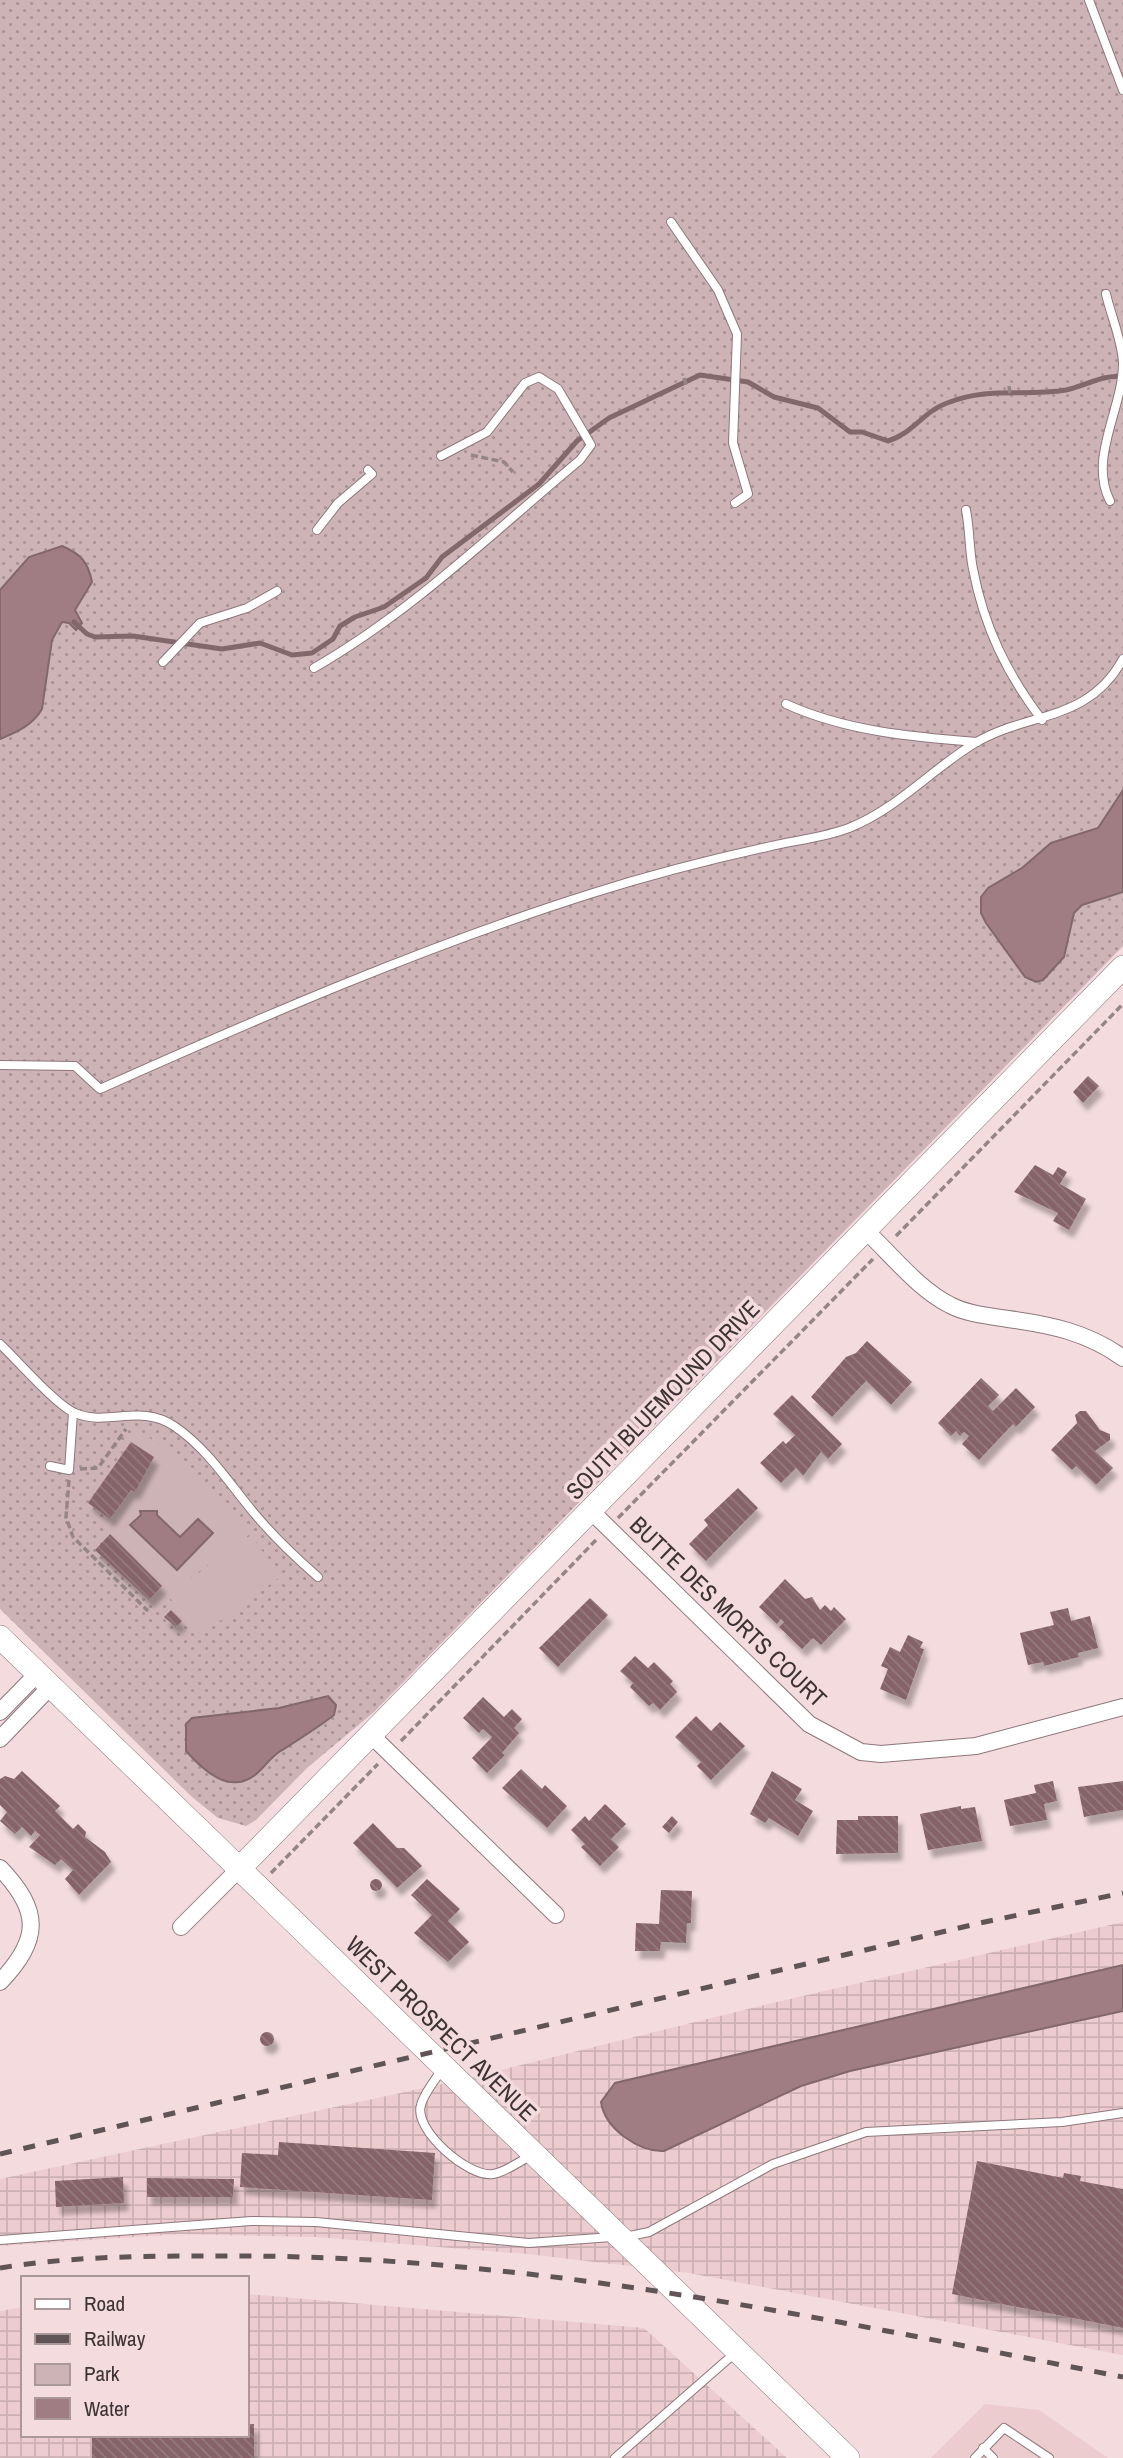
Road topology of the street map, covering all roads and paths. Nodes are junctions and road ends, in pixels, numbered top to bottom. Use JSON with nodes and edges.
{"nodes":[{"id":1,"x":1088,"y":0,"type":"edge"},
{"id":2,"x":1123,"y":90,"type":"edge"},
{"id":3,"x":671,"y":222,"type":"dead end"},
{"id":4,"x":1106,"y":294,"type":"dead end"},
{"id":5,"x":1121,"y":377,"type":"edge"},
{"id":6,"x":684,"y":378,"type":"dead end"},
{"id":7,"x":686,"y":385,"type":"dead end"},
{"id":8,"x":1009,"y":386,"type":"dead end"},
{"id":9,"x":1010,"y":394,"type":"dead end"},
{"id":10,"x":441,"y":456,"type":"dead end"},
{"id":11,"x":494,"y":460,"type":"dead end"},
{"id":12,"x":368,"y":470,"type":"dead end"},
{"id":13,"x":513,"y":472,"type":"dead end"},
{"id":14,"x":1110,"y":501,"type":"dead end"},
{"id":15,"x":736,"y":503,"type":"dead end"},
{"id":16,"x":966,"y":510,"type":"dead end"},
{"id":17,"x":317,"y":530,"type":"dead end"},
{"id":18,"x":277,"y":591,"type":"dead end"},
{"id":19,"x":1123,"y":659,"type":"edge"},
{"id":20,"x":165,"y":660,"type":"dead end"},
{"id":21,"x":314,"y":668,"type":"dead end"},
{"id":22,"x":786,"y":704,"type":"dead end"},
{"id":23,"x":1042,"y":720,"type":"junction"},
{"id":24,"x":977,"y":742,"type":"junction"},
{"id":25,"x":1123,"y":967,"type":"edge"},
{"id":26,"x":1123,"y":1003,"type":"edge"},
{"id":27,"x":0,"y":1065,"type":"edge"},
{"id":28,"x":866,"y":1231,"type":"junction"},
{"id":29,"x":884,"y":1248,"type":"junction"},
{"id":30,"x":0,"y":1344,"type":"edge"},
{"id":31,"x":1123,"y":1358,"type":"edge"},
{"id":32,"x":73,"y":1413,"type":"junction"},
{"id":33,"x":139,"y":1415,"type":"junction"},
{"id":34,"x":50,"y":1466,"type":"dead end"},
{"id":35,"x":69,"y":1469,"type":"junction"},
{"id":36,"x":591,"y":1511,"type":"junction"},
{"id":37,"x":609,"y":1528,"type":"junction"},
{"id":38,"x":318,"y":1577,"type":"dead end"},
{"id":39,"x":148,"y":1611,"type":"dead end"},
{"id":40,"x":0,"y":1637,"type":"edge"},
{"id":41,"x":43,"y":1681,"type":"junction"},
{"id":42,"x":1123,"y":1707,"type":"edge"},
{"id":43,"x":0,"y":1712,"type":"edge"},
{"id":44,"x":372,"y":1736,"type":"junction"},
{"id":45,"x":0,"y":1739,"type":"edge"},
{"id":46,"x":389,"y":1752,"type":"junction"},
{"id":47,"x":0,"y":1868,"type":"edge"},
{"id":48,"x":239,"y":1869,"type":"junction"},
{"id":49,"x":258,"y":1888,"type":"junction"},
{"id":50,"x":556,"y":1914,"type":"dead end"},
{"id":51,"x":181,"y":1927,"type":"dead end"},
{"id":52,"x":0,"y":1982,"type":"edge"},
{"id":53,"x":443,"y":2068,"type":"junction"},
{"id":54,"x":1123,"y":2113,"type":"edge"},
{"id":55,"x":533,"y":2155,"type":"junction"},
{"id":56,"x":620,"y":2238,"type":"junction"},
{"id":57,"x":0,"y":2240,"type":"edge"},
{"id":58,"x":737,"y":2351,"type":"junction"},
{"id":59,"x":983,"y":2448,"type":"junction"},
{"id":60,"x":615,"y":2458,"type":"edge"},
{"id":61,"x":848,"y":2458,"type":"edge"},
{"id":62,"x":975,"y":2458,"type":"edge"},
{"id":63,"x":993,"y":2458,"type":"edge"},
{"id":64,"x":1049,"y":2458,"type":"edge"}],
"edges":[{"from":1,"to":2,"type":"lane"},
{"from":3,"to":15,"type":"lane"},
{"from":4,"to":5,"type":"lane"},
{"from":5,"to":14,"type":"lane"},
{"from":6,"to":7,"type":"path"},
{"from":8,"to":9,"type":"path"},
{"from":10,"to":21,"type":"lane"},
{"from":11,"to":13,"type":"path"},
{"from":12,"to":17,"type":"lane"},
{"from":16,"to":23,"type":"lane"},
{"from":18,"to":20,"type":"lane"},
{"from":19,"to":23,"type":"lane"},
{"from":22,"to":24,"type":"lane"},
{"from":23,"to":24,"type":"lane"},
{"from":24,"to":27,"type":"lane"},
{"from":25,"to":28,"type":"main road","name":"SOUTH BLUEMOUND DRIVE"},
{"from":26,"to":29,"type":"path"},
{"from":28,"to":29,"type":"street"},
{"from":28,"to":36,"type":"main road","name":"SOUTH BLUEMOUND DRIVE"},
{"from":29,"to":31,"type":"street"},
{"from":29,"to":37,"type":"path"},
{"from":30,"to":32,"type":"lane"},
{"from":32,"to":33,"type":"lane"},
{"from":32,"to":35,"type":"lane"},
{"from":33,"to":35,"type":"path"},
{"from":33,"to":38,"type":"lane"},
{"from":34,"to":35,"type":"lane"},
{"from":35,"to":39,"type":"path"},
{"from":36,"to":37,"type":"street","name":"BUTTE DES MORTS COURT"},
{"from":36,"to":44,"type":"main road","name":"SOUTH BLUEMOUND DRIVE"},
{"from":37,"to":42,"type":"street","name":"BUTTE DES MORTS COURT"},
{"from":37,"to":46,"type":"path"},
{"from":40,"to":41,"type":"main road","name":"WEST PROSPECT AVENUE"},
{"from":41,"to":43,"type":"street"},
{"from":41,"to":45,"type":"street"},
{"from":41,"to":48,"type":"main road","name":"WEST PROSPECT AVENUE"},
{"from":44,"to":46,"type":"street"},
{"from":44,"to":48,"type":"main road","name":"SOUTH BLUEMOUND DRIVE"},
{"from":46,"to":49,"type":"path"},
{"from":46,"to":50,"type":"street"},
{"from":47,"to":52,"type":"street"},
{"from":48,"to":49,"type":"main road","name":"WEST PROSPECT AVENUE"},
{"from":48,"to":51,"type":"street"},
{"from":49,"to":53,"type":"main road","name":"WEST PROSPECT AVENUE"},
{"from":53,"to":55,"type":"main road","name":"WEST PROSPECT AVENUE"},
{"from":53,"to":55,"type":"lane"},
{"from":54,"to":56,"type":"lane"},
{"from":55,"to":56,"type":"main road","name":"WEST PROSPECT AVENUE"},
{"from":56,"to":57,"type":"lane"},
{"from":56,"to":58,"type":"main road","name":"WEST PROSPECT AVENUE"},
{"from":58,"to":60,"type":"lane"},
{"from":58,"to":61,"type":"main road","name":"WEST PROSPECT AVENUE"},
{"from":59,"to":62,"type":"lane"},
{"from":59,"to":63,"type":"lane"},
{"from":59,"to":64,"type":"lane"}]}
